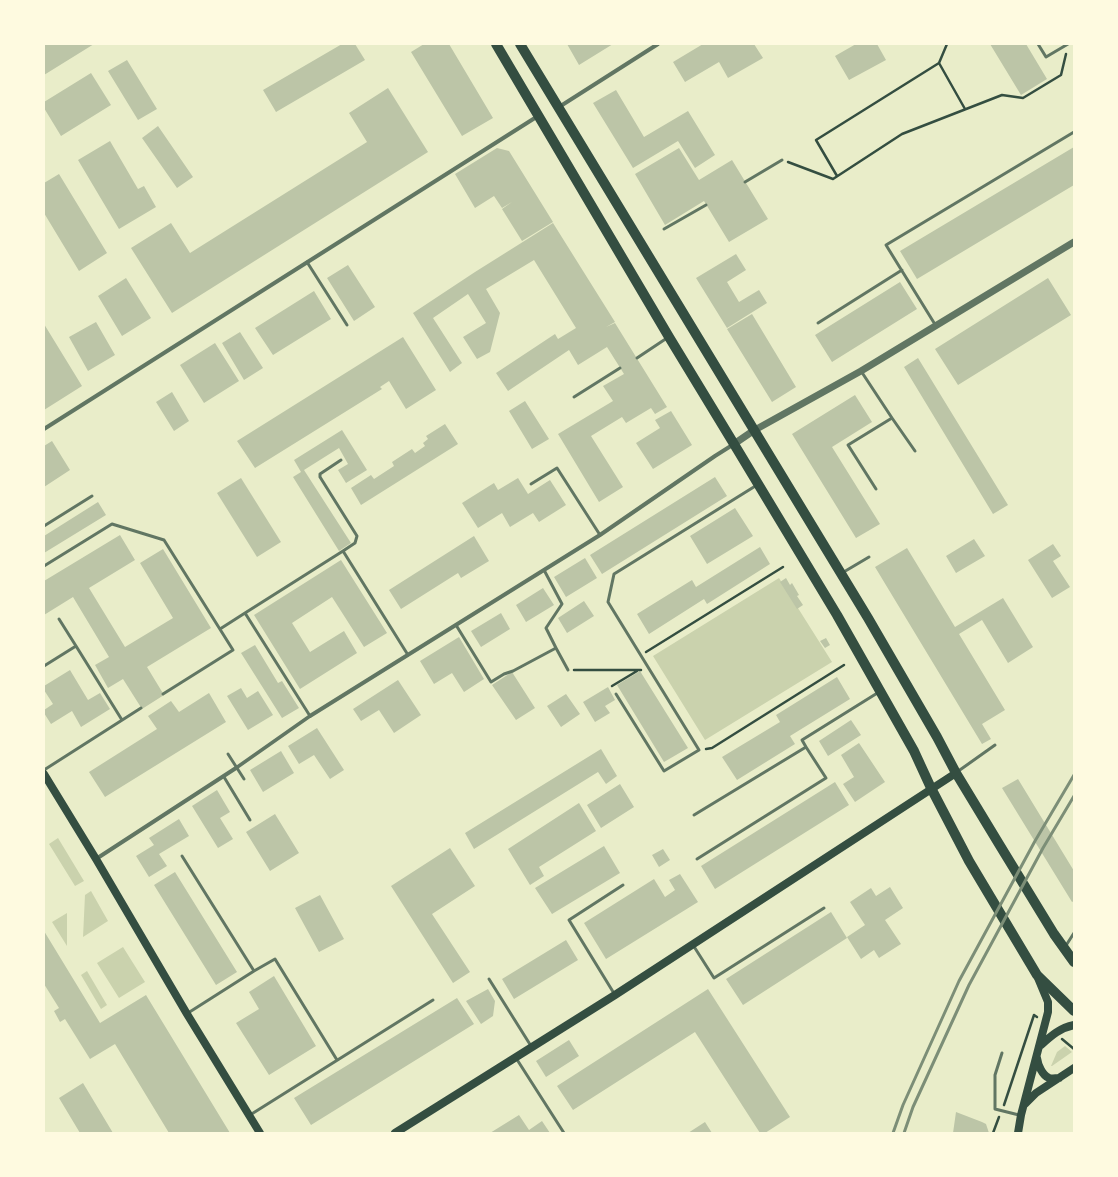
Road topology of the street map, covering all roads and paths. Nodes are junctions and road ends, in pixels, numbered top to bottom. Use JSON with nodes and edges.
{"nodes":[{"id":1,"x":496,"y":44,"type":"edge"},
{"id":2,"x":520,"y":44,"type":"edge"},
{"id":3,"x":658,"y":44,"type":"edge"},
{"id":4,"x":947,"y":44,"type":"edge"},
{"id":5,"x":1038,"y":44,"type":"edge"},
{"id":6,"x":1068,"y":44,"type":"edge"},
{"id":7,"x":939,"y":63,"type":"junction"},
{"id":8,"x":558,"y":108,"type":"junction"},
{"id":9,"x":965,"y":109,"type":"junction"},
{"id":10,"x":538,"y":116,"type":"junction"},
{"id":11,"x":1074,"y":132,"type":"edge"},
{"id":12,"x":782,"y":160,"type":"joint"},
{"id":13,"x":837,"y":176,"type":"dead end"},
{"id":14,"x":745,"y":182,"type":"dead end"},
{"id":15,"x":706,"y":204,"type":"dead end"},
{"id":16,"x":664,"y":229,"type":"dead end"},
{"id":17,"x":1074,"y":242,"type":"edge"},
{"id":18,"x":308,"y":262,"type":"junction"},
{"id":19,"x":902,"y":270,"type":"junction"},
{"id":20,"x":818,"y":323,"type":"dead end"},
{"id":21,"x":347,"y":325,"type":"dead end"},
{"id":22,"x":937,"y":326,"type":"junction"},
{"id":23,"x":668,"y":337,"type":"junction"},
{"id":24,"x":637,"y":358,"type":"dead end"},
{"id":25,"x":620,"y":368,"type":"dead end"},
{"id":26,"x":861,"y":371,"type":"junction"},
{"id":27,"x":574,"y":397,"type":"dead end"},
{"id":28,"x":892,"y":418,"type":"junction"},
{"id":29,"x":44,"y":429,"type":"edge"},
{"id":30,"x":753,"y":431,"type":"junction"},
{"id":31,"x":734,"y":444,"type":"junction"},
{"id":32,"x":915,"y":451,"type":"dead end"},
{"id":33,"x":341,"y":460,"type":"dead end"},
{"id":34,"x":531,"y":484,"type":"dead end"},
{"id":35,"x":758,"y":484,"type":"junction"},
{"id":36,"x":876,"y":489,"type":"dead end"},
{"id":37,"x":92,"y":496,"type":"dead end"},
{"id":38,"x":44,"y":526,"type":"edge"},
{"id":39,"x":600,"y":535,"type":"junction"},
{"id":40,"x":343,"y":550,"type":"junction"},
{"id":41,"x":869,"y":558,"type":"dead end"},
{"id":42,"x":44,"y":566,"type":"edge"},
{"id":43,"x":783,"y":567,"type":"dead end"},
{"id":44,"x":544,"y":570,"type":"junction"},
{"id":45,"x":841,"y":574,"type":"junction"},
{"id":46,"x":245,"y":612,"type":"junction"},
{"id":47,"x":60,"y":619,"type":"dead end"},
{"id":48,"x":456,"y":625,"type":"junction"},
{"id":49,"x":220,"y":629,"type":"junction"},
{"id":50,"x":76,"y":646,"type":"junction"},
{"id":51,"x":556,"y":648,"type":"junction"},
{"id":52,"x":641,"y":654,"type":"junction"},
{"id":53,"x":408,"y":655,"type":"junction"},
{"id":54,"x":647,"y":664,"type":"junction"},
{"id":55,"x":844,"y":665,"type":"dead end"},
{"id":56,"x":44,"y":666,"type":"edge"},
{"id":57,"x":568,"y":670,"type":"joint"},
{"id":58,"x":638,"y":670,"type":"junction"},
{"id":59,"x":651,"y":670,"type":"junction"},
{"id":60,"x":612,"y":686,"type":"dead end"},
{"id":61,"x":880,"y":692,"type":"junction"},
{"id":62,"x":163,"y":694,"type":"dead end"},
{"id":63,"x":616,"y":694,"type":"dead end"},
{"id":64,"x":141,"y":708,"type":"dead end"},
{"id":65,"x":310,"y":716,"type":"junction"},
{"id":66,"x":122,"y":720,"type":"junction"},
{"id":67,"x":994,"y":745,"type":"dead end"},
{"id":68,"x":806,"y":747,"type":"junction"},
{"id":69,"x":699,"y":750,"type":"junction"},
{"id":70,"x":228,"y":754,"type":"dead end"},
{"id":71,"x":236,"y":768,"type":"junction"},
{"id":72,"x":44,"y":770,"type":"edge"},
{"id":73,"x":956,"y":773,"type":"junction"},
{"id":74,"x":44,"y":774,"type":"edge"},
{"id":75,"x":224,"y":778,"type":"junction"},
{"id":76,"x":244,"y":779,"type":"dead end"},
{"id":77,"x":931,"y":788,"type":"junction"},
{"id":78,"x":694,"y":815,"type":"dead end"},
{"id":79,"x":250,"y":820,"type":"dead end"},
{"id":80,"x":182,"y":856,"type":"dead end"},
{"id":81,"x":96,"y":859,"type":"junction"},
{"id":82,"x":697,"y":859,"type":"dead end"},
{"id":83,"x":623,"y":885,"type":"dead end"},
{"id":84,"x":824,"y":908,"type":"dead end"},
{"id":85,"x":1074,"y":933,"type":"edge"},
{"id":86,"x":692,"y":944,"type":"junction"},
{"id":87,"x":1064,"y":948,"type":"junction"},
{"id":88,"x":1074,"y":962,"type":"edge"},
{"id":89,"x":254,"y":971,"type":"junction"},
{"id":90,"x":1037,"y":975,"type":"junction"},
{"id":91,"x":489,"y":979,"type":"dead end"},
{"id":92,"x":616,"y":995,"type":"junction"},
{"id":93,"x":433,"y":1000,"type":"dead end"},
{"id":94,"x":1074,"y":1011,"type":"edge"},
{"id":95,"x":187,"y":1014,"type":"junction"},
{"id":96,"x":1034,"y":1015,"type":"dead end"},
{"id":97,"x":1074,"y":1025,"type":"edge"},
{"id":98,"x":1041,"y":1045,"type":"junction"},
{"id":99,"x":532,"y":1048,"type":"junction"},
{"id":100,"x":1002,"y":1053,"type":"dead end"},
{"id":101,"x":1037,"y":1056,"type":"junction"},
{"id":102,"x":516,"y":1058,"type":"junction"},
{"id":103,"x":337,"y":1060,"type":"junction"},
{"id":104,"x":1074,"y":1068,"type":"edge"},
{"id":105,"x":1059,"y":1078,"type":"junction"},
{"id":106,"x":1024,"y":1104,"type":"junction"},
{"id":107,"x":1001,"y":1111,"type":"junction"},
{"id":108,"x":249,"y":1115,"type":"junction"},
{"id":109,"x":1021,"y":1115,"type":"junction"},
{"id":110,"x":260,"y":1133,"type":"edge"},
{"id":111,"x":396,"y":1133,"type":"edge"},
{"id":112,"x":564,"y":1133,"type":"edge"},
{"id":113,"x":993,"y":1133,"type":"edge"},
{"id":114,"x":1018,"y":1133,"type":"edge"}],
"edges":[{"from":1,"to":10,"type":"main road"},
{"from":2,"to":8,"type":"main road"},
{"from":3,"to":8,"type":"street"},
{"from":4,"to":7,"type":"path"},
{"from":5,"to":6,"type":"lane"},
{"from":6,"to":9,"type":"path"},
{"from":7,"to":9,"type":"path"},
{"from":7,"to":13,"type":"path"},
{"from":8,"to":30,"type":"main road"},
{"from":9,"to":12,"type":"path"},
{"from":10,"to":18,"type":"street"},
{"from":10,"to":23,"type":"main road"},
{"from":11,"to":19,"type":"lane"},
{"from":12,"to":14,"type":"lane"},
{"from":15,"to":16,"type":"lane"},
{"from":17,"to":22,"type":"street"},
{"from":18,"to":21,"type":"lane"},
{"from":18,"to":29,"type":"street"},
{"from":19,"to":20,"type":"lane"},
{"from":19,"to":22,"type":"lane"},
{"from":22,"to":26,"type":"street"},
{"from":23,"to":24,"type":"lane"},
{"from":23,"to":31,"type":"main road"},
{"from":25,"to":27,"type":"lane"},
{"from":26,"to":28,"type":"lane"},
{"from":26,"to":30,"type":"street"},
{"from":28,"to":32,"type":"lane"},
{"from":28,"to":36,"type":"lane"},
{"from":30,"to":31,"type":"street"},
{"from":30,"to":45,"type":"main road"},
{"from":31,"to":35,"type":"main road"},
{"from":31,"to":39,"type":"street"},
{"from":33,"to":40,"type":"lane"},
{"from":34,"to":39,"type":"lane"},
{"from":35,"to":52,"type":"lane"},
{"from":35,"to":61,"type":"main road"},
{"from":37,"to":38,"type":"lane"},
{"from":39,"to":44,"type":"street"},
{"from":40,"to":46,"type":"lane"},
{"from":40,"to":53,"type":"lane"},
{"from":41,"to":45,"type":"lane"},
{"from":42,"to":49,"type":"lane"},
{"from":43,"to":52,"type":"path"},
{"from":44,"to":48,"type":"street"},
{"from":44,"to":51,"type":"lane"},
{"from":45,"to":73,"type":"main road"},
{"from":46,"to":49,"type":"lane"},
{"from":46,"to":65,"type":"lane"},
{"from":47,"to":50,"type":"lane"},
{"from":48,"to":51,"type":"lane"},
{"from":48,"to":53,"type":"street"},
{"from":49,"to":62,"type":"lane"},
{"from":50,"to":56,"type":"lane"},
{"from":50,"to":66,"type":"lane"},
{"from":51,"to":57,"type":"lane"},
{"from":52,"to":54,"type":"lane"},
{"from":53,"to":65,"type":"street"},
{"from":54,"to":58,"type":"path"},
{"from":54,"to":59,"type":"lane"},
{"from":55,"to":69,"type":"path"},
{"from":57,"to":58,"type":"path"},
{"from":58,"to":59,"type":"path"},
{"from":58,"to":60,"type":"path"},
{"from":59,"to":69,"type":"lane"},
{"from":61,"to":68,"type":"lane"},
{"from":61,"to":77,"type":"main road"},
{"from":63,"to":69,"type":"lane"},
{"from":64,"to":66,"type":"lane"},
{"from":65,"to":71,"type":"street"},
{"from":66,"to":72,"type":"lane"},
{"from":67,"to":73,"type":"lane"},
{"from":68,"to":78,"type":"lane"},
{"from":68,"to":82,"type":"lane"},
{"from":70,"to":71,"type":"lane"},
{"from":71,"to":75,"type":"street"},
{"from":71,"to":76,"type":"lane"},
{"from":73,"to":77,"type":"main road"},
{"from":73,"to":87,"type":"main road"},
{"from":74,"to":81,"type":"main road"},
{"from":75,"to":79,"type":"lane"},
{"from":75,"to":81,"type":"street"},
{"from":77,"to":86,"type":"main road"},
{"from":77,"to":90,"type":"main road"},
{"from":80,"to":89,"type":"lane"},
{"from":81,"to":95,"type":"main road"},
{"from":83,"to":92,"type":"lane"},
{"from":84,"to":86,"type":"lane"},
{"from":85,"to":87,"type":"lane"},
{"from":86,"to":92,"type":"main road"},
{"from":87,"to":88,"type":"main road"},
{"from":89,"to":95,"type":"lane"},
{"from":89,"to":103,"type":"lane"},
{"from":90,"to":94,"type":"main road"},
{"from":90,"to":98,"type":"main road"},
{"from":91,"to":99,"type":"lane"},
{"from":92,"to":99,"type":"main road"},
{"from":93,"to":103,"type":"lane"},
{"from":95,"to":108,"type":"main road"},
{"from":96,"to":107,"type":"path"},
{"from":97,"to":98,"type":"main road"},
{"from":98,"to":101,"type":"main road"},
{"from":99,"to":102,"type":"main road"},
{"from":100,"to":107,"type":"lane"},
{"from":101,"to":105,"type":"main road"},
{"from":101,"to":106,"type":"main road"},
{"from":102,"to":111,"type":"main road"},
{"from":102,"to":112,"type":"lane"},
{"from":103,"to":108,"type":"lane"},
{"from":104,"to":105,"type":"main road"},
{"from":105,"to":106,"type":"main road"},
{"from":106,"to":109,"type":"main road"},
{"from":107,"to":109,"type":"lane"},
{"from":107,"to":113,"type":"path"},
{"from":108,"to":110,"type":"main road"},
{"from":109,"to":114,"type":"main road"}]}
